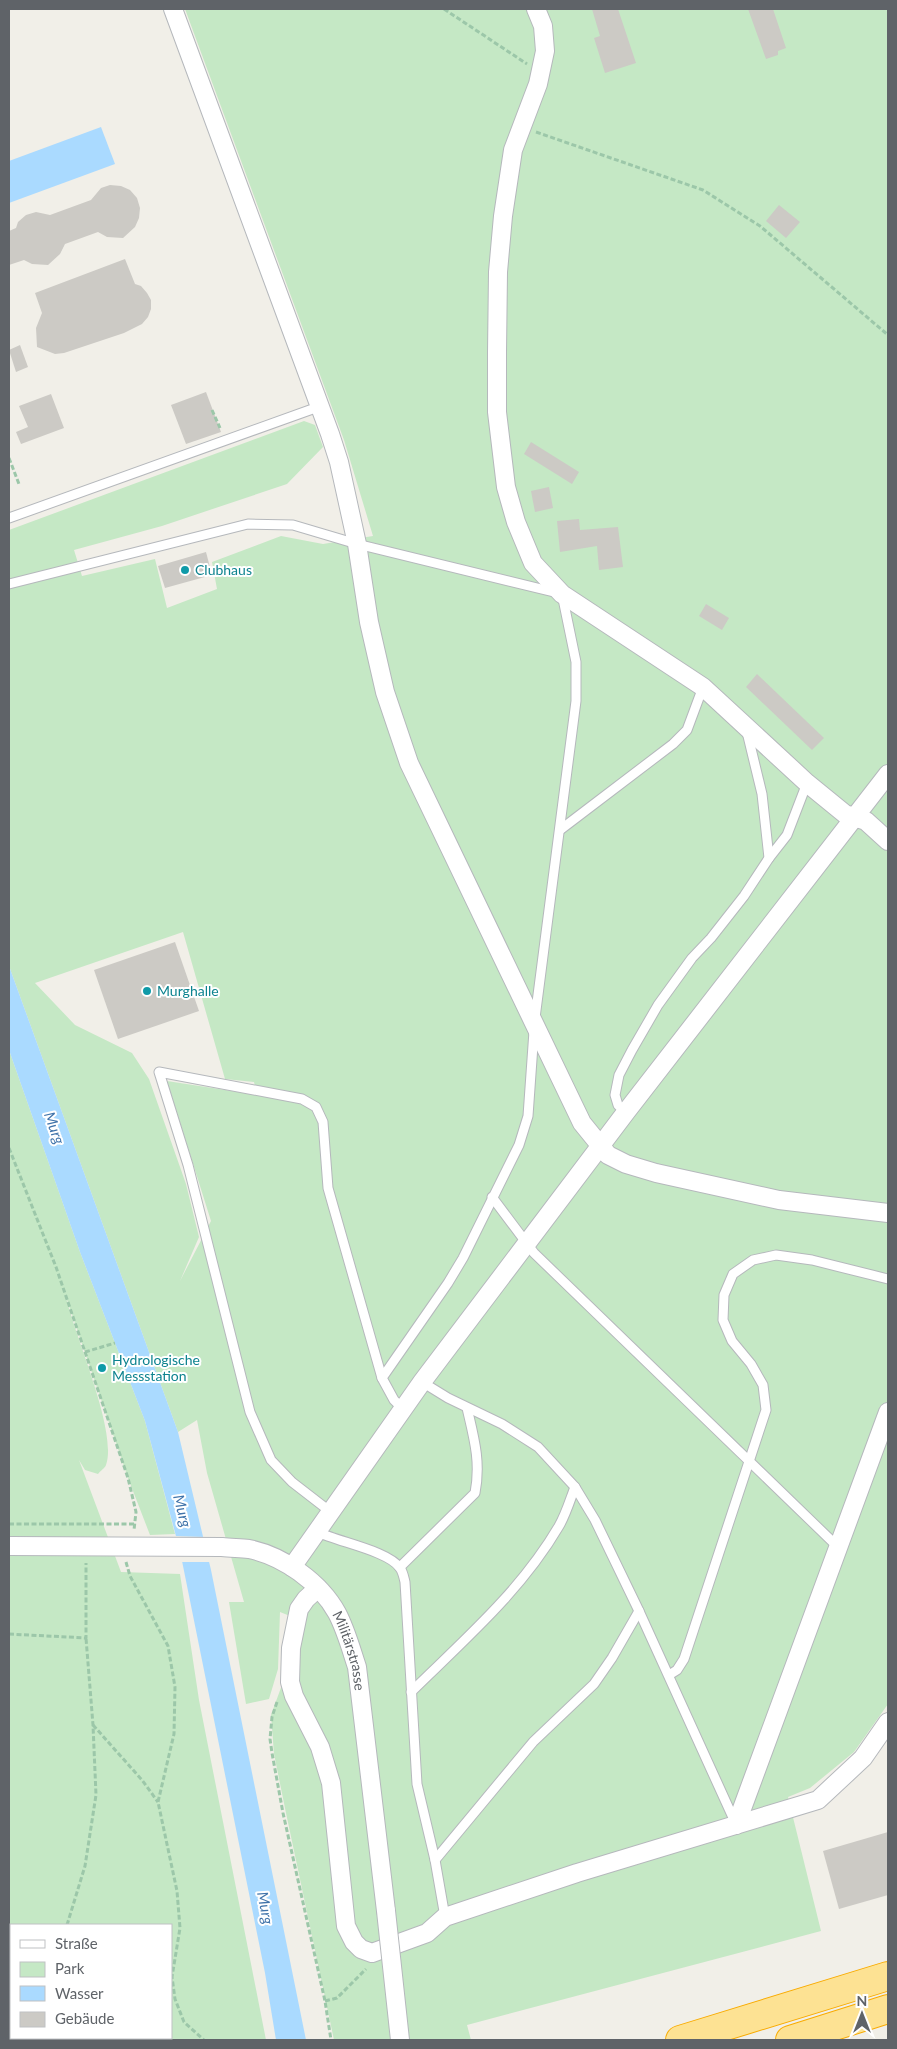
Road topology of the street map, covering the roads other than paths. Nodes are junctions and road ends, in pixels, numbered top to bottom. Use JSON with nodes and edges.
{"nodes":[{"id":1,"x":173,"y":9,"type":"edge"},
{"id":2,"x":536,"y":9,"type":"edge"},
{"id":3,"x":321,"y":406,"type":"junction"},
{"id":4,"x":9,"y":518,"type":"edge"},
{"id":5,"x":357,"y":544,"type":"junction"},
{"id":6,"x":9,"y":584,"type":"edge"},
{"id":7,"x":562,"y":594,"type":"junction"},
{"id":8,"x":703,"y":687,"type":"junction"},
{"id":9,"x":745,"y":725,"type":"junction"},
{"id":10,"x":888,"y":774,"type":"edge"},
{"id":11,"x":807,"y":783,"type":"junction"},
{"id":12,"x":855,"y":817,"type":"junction"},
{"id":13,"x":560,"y":830,"type":"junction"},
{"id":14,"x":888,"y":841,"type":"edge"},
{"id":15,"x":769,"y":858,"type":"junction"},
{"id":16,"x":534,"y":1026,"type":"junction"},
{"id":17,"x":626,"y":1112,"type":"junction"},
{"id":18,"x":601,"y":1147,"type":"junction"},
{"id":19,"x":492,"y":1197,"type":"junction"},
{"id":20,"x":888,"y":1213,"type":"edge"},
{"id":21,"x":527,"y":1245,"type":"junction"},
{"id":22,"x":888,"y":1279,"type":"edge"},
{"id":23,"x":382,"y":1378,"type":"junction"},
{"id":24,"x":422,"y":1382,"type":"junction"},
{"id":25,"x":402,"y":1408,"type":"junction"},
{"id":26,"x":467,"y":1408,"type":"junction"},
{"id":27,"x":888,"y":1412,"type":"edge"},
{"id":28,"x":750,"y":1461,"type":"junction"},
{"id":29,"x":575,"y":1487,"type":"junction"},
{"id":30,"x":332,"y":1513,"type":"junction"},
{"id":31,"x":318,"y":1532,"type":"junction"},
{"id":32,"x":9,"y":1546,"type":"edge"},
{"id":33,"x":839,"y":1548,"type":"junction"},
{"id":34,"x":292,"y":1567,"type":"junction"},
{"id":35,"x":400,"y":1567,"type":"junction"},
{"id":36,"x":318,"y":1588,"type":"junction"},
{"id":37,"x":639,"y":1611,"type":"junction"},
{"id":38,"x":668,"y":1675,"type":"junction"},
{"id":39,"x":411,"y":1692,"type":"junction"},
{"id":40,"x":888,"y":1722,"type":"edge"},
{"id":41,"x":736,"y":1825,"type":"junction"},
{"id":42,"x":435,"y":1860,"type":"junction"},
{"id":43,"x":445,"y":1917,"type":"junction"},
{"id":44,"x":888,"y":1976,"type":"edge"},
{"id":45,"x":888,"y":2009,"type":"edge"},
{"id":46,"x":400,"y":2040,"type":"edge"},
{"id":47,"x":680,"y":2040,"type":"edge"},
{"id":48,"x":790,"y":2040,"type":"edge"}],
"edges":[{"from":1,"to":3,"type":"street"},
{"from":2,"to":7,"type":"street"},
{"from":3,"to":4,"type":"lane"},
{"from":3,"to":5,"type":"street"},
{"from":5,"to":6,"type":"lane"},
{"from":5,"to":7,"type":"lane"},
{"from":5,"to":16,"type":"street"},
{"from":7,"to":8,"type":"street"},
{"from":7,"to":13,"type":"lane"},
{"from":8,"to":9,"type":"street"},
{"from":8,"to":13,"type":"lane"},
{"from":9,"to":11,"type":"street"},
{"from":9,"to":15,"type":"lane"},
{"from":10,"to":12,"type":"street"},
{"from":11,"to":12,"type":"street"},
{"from":11,"to":15,"type":"lane"},
{"from":12,"to":14,"type":"street"},
{"from":12,"to":17,"type":"street"},
{"from":13,"to":16,"type":"lane"},
{"from":15,"to":17,"type":"lane"},
{"from":16,"to":18,"type":"street"},
{"from":16,"to":19,"type":"lane"},
{"from":17,"to":18,"type":"street"},
{"from":18,"to":20,"type":"street"},
{"from":18,"to":21,"type":"street"},
{"from":19,"to":21,"type":"lane"},
{"from":19,"to":23,"type":"lane"},
{"from":21,"to":24,"type":"street"},
{"from":21,"to":28,"type":"lane"},
{"from":22,"to":28,"type":"lane"},
{"from":23,"to":25,"type":"lane"},
{"from":23,"to":30,"type":"lane"},
{"from":24,"to":25,"type":"street"},
{"from":24,"to":26,"type":"lane"},
{"from":25,"to":30,"type":"street"},
{"from":26,"to":29,"type":"lane"},
{"from":26,"to":35,"type":"lane"},
{"from":27,"to":33,"type":"street"},
{"from":28,"to":33,"type":"lane"},
{"from":28,"to":38,"type":"lane"},
{"from":29,"to":37,"type":"lane"},
{"from":29,"to":39,"type":"lane"},
{"from":30,"to":31,"type":"street"},
{"from":31,"to":34,"type":"street"},
{"from":31,"to":35,"type":"lane"},
{"from":32,"to":34,"type":"street","name":"Militärstrasse"},
{"from":33,"to":41,"type":"street"},
{"from":34,"to":36,"type":"street","name":"Militärstrasse"},
{"from":35,"to":39,"type":"lane"},
{"from":36,"to":43,"type":"street"},
{"from":36,"to":46,"type":"street","name":"Militärstrasse","bridge":true},
{"from":37,"to":38,"type":"lane"},
{"from":37,"to":42,"type":"lane"},
{"from":38,"to":41,"type":"lane"},
{"from":39,"to":42,"type":"lane"},
{"from":40,"to":41,"type":"street"},
{"from":41,"to":43,"type":"street"},
{"from":42,"to":43,"type":"lane"},
{"from":44,"to":47,"type":"highway"},
{"from":45,"to":48,"type":"highway"}]}
